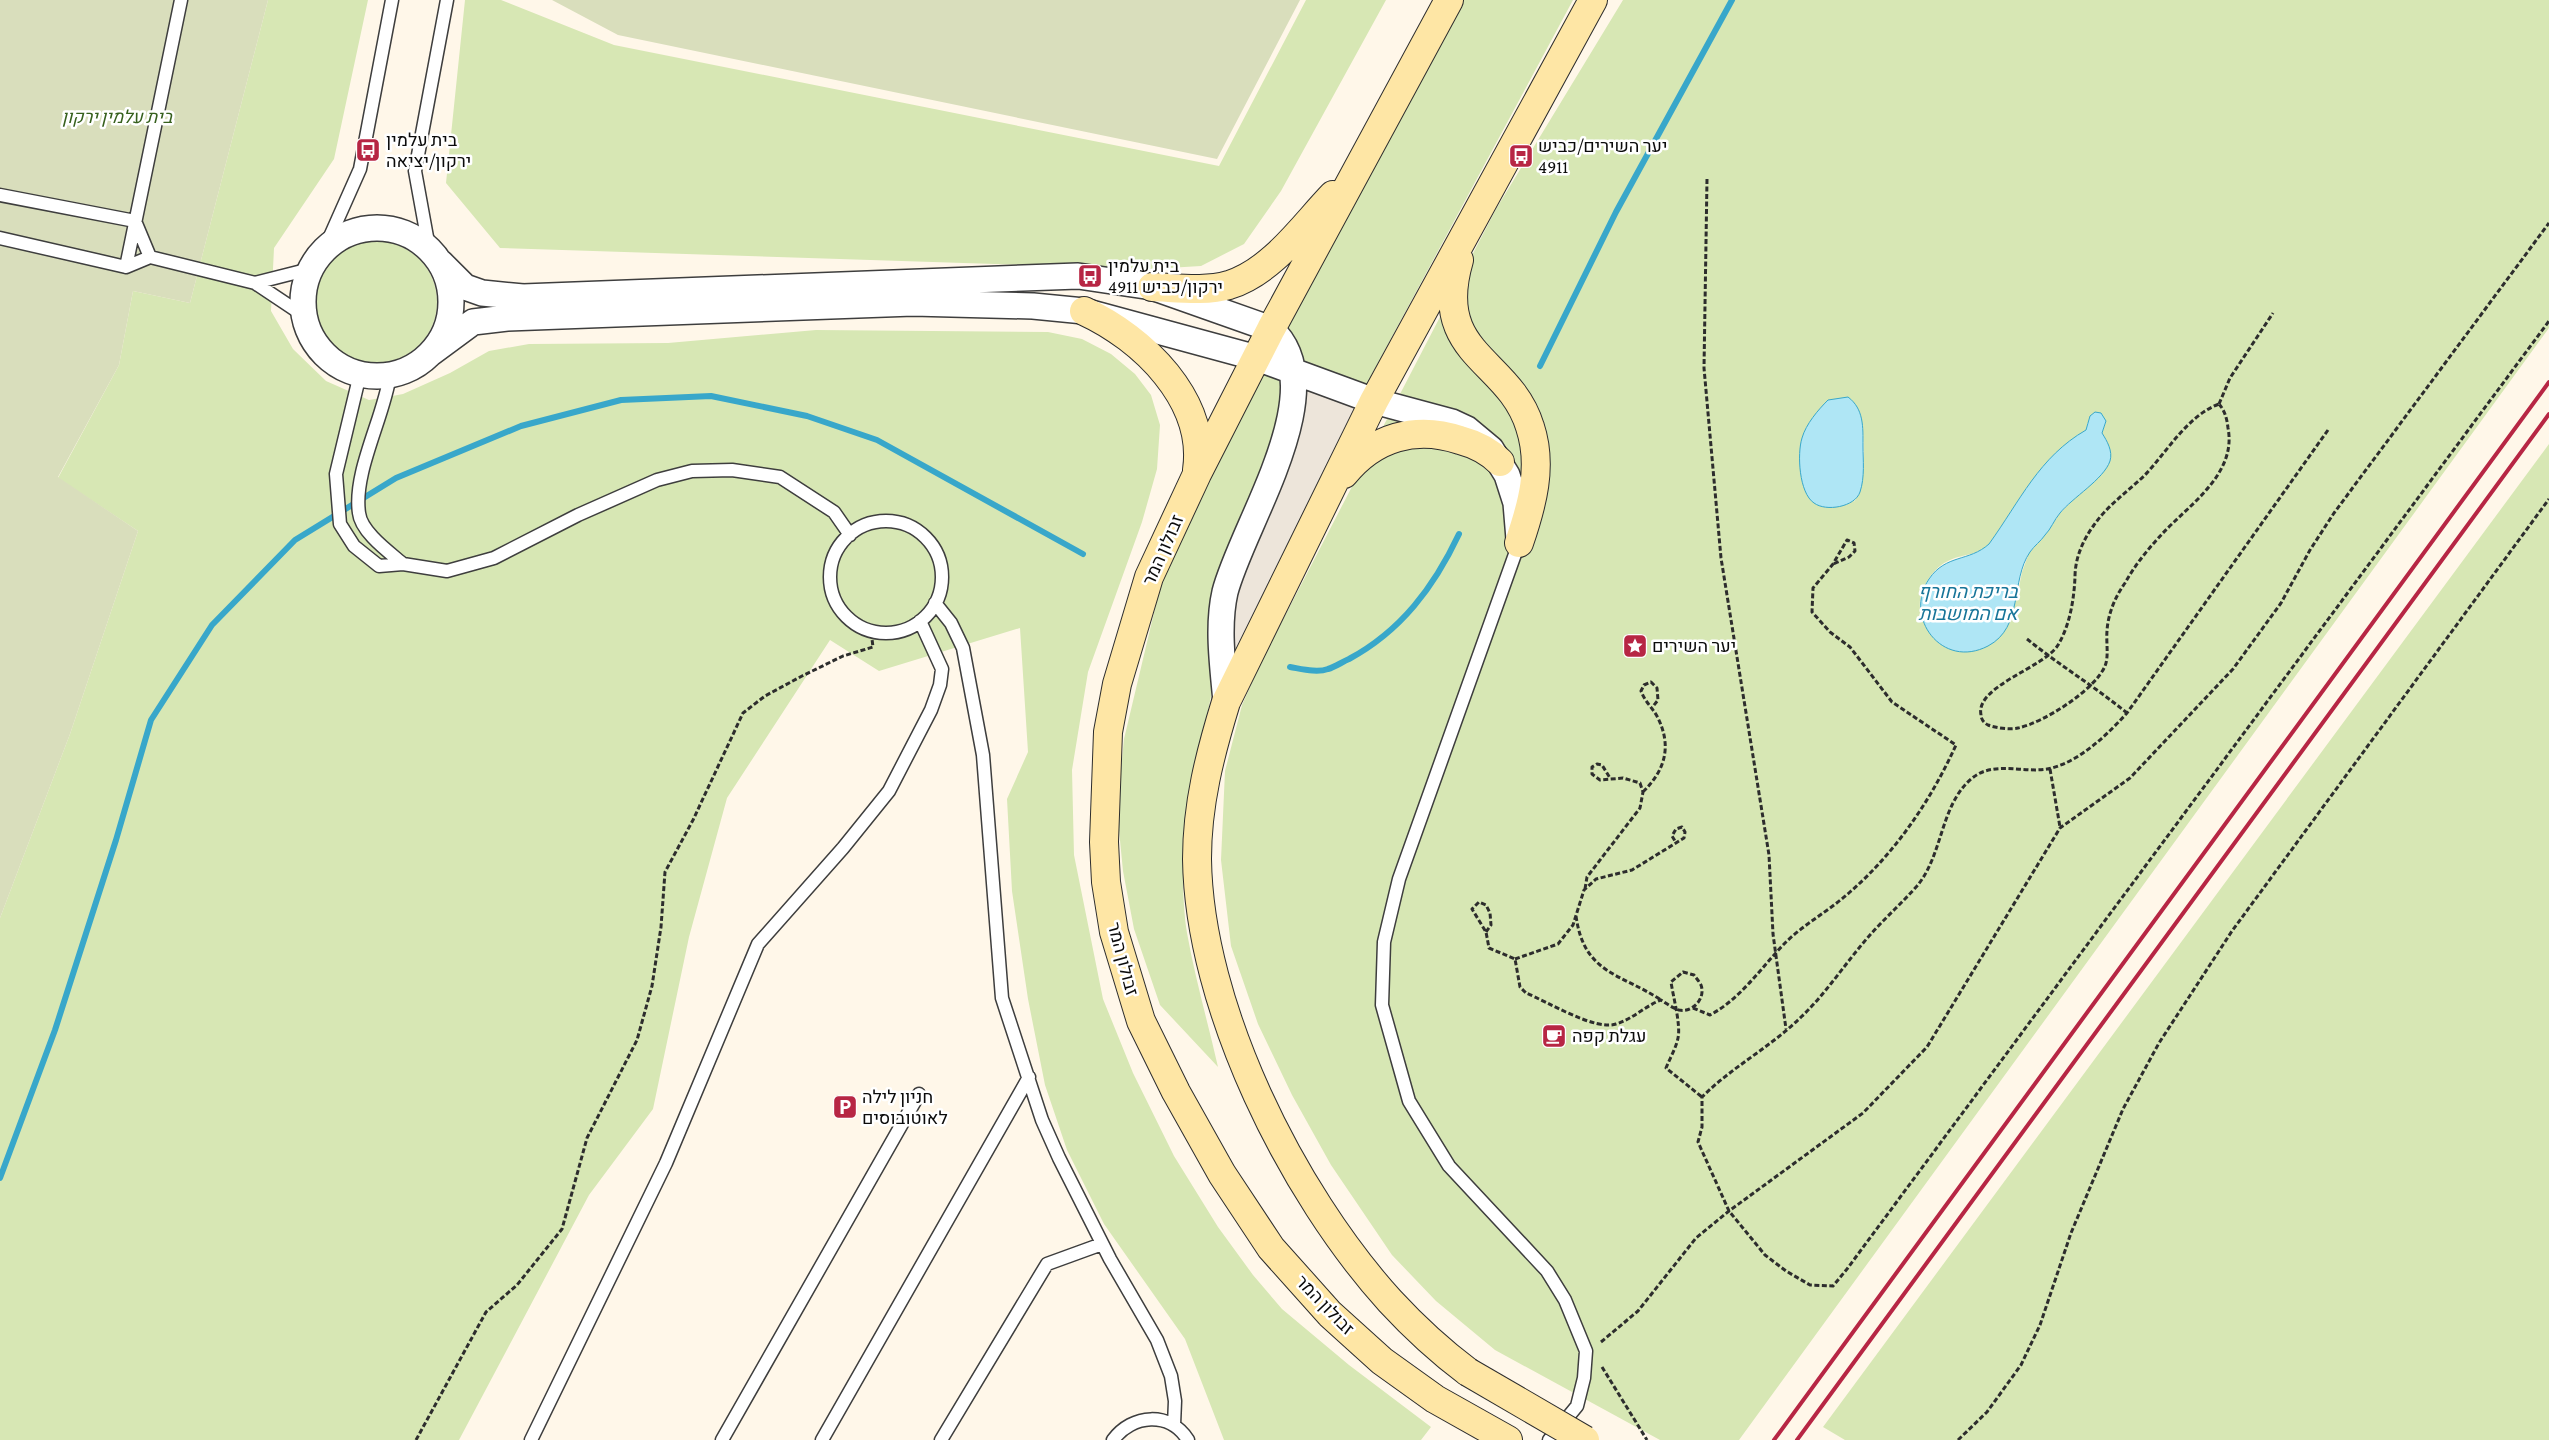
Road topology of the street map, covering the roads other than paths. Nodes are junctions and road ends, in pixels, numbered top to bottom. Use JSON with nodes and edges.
{"nodes":[{"id":1,"x":181,"y":0,"type":"edge"},
{"id":2,"x":392,"y":0,"type":"edge"},
{"id":3,"x":447,"y":0,"type":"edge"},
{"id":4,"x":1449,"y":0,"type":"edge"},
{"id":5,"x":1592,"y":0,"type":"edge"},
{"id":6,"x":1371,"y":146,"type":"junction"},
{"id":7,"x":0,"y":195,"type":"edge"},
{"id":8,"x":135,"y":221,"type":"junction"},
{"id":9,"x":1471,"y":222,"type":"junction"},
{"id":10,"x":0,"y":238,"type":"edge"},
{"id":11,"x":435,"y":256,"type":"junction"},
{"id":12,"x":150,"y":257,"type":"junction"},
{"id":13,"x":317,"y":260,"type":"junction"},
{"id":14,"x":126,"y":267,"type":"junction"},
{"id":15,"x":255,"y":283,"type":"junction"},
{"id":16,"x":1152,"y":287,"type":"junction"},
{"id":17,"x":1084,"y":311,"type":"junction"},
{"id":18,"x":303,"y":315,"type":"junction"},
{"id":19,"x":1272,"y":329,"type":"junction"},
{"id":20,"x":431,"y":353,"type":"junction"},
{"id":21,"x":1257,"y":358,"type":"junction"},
{"id":22,"x":1292,"y":370,"type":"junction"},
{"id":23,"x":360,"y":374,"type":"junction"},
{"id":24,"x":390,"y":375,"type":"junction"},
{"id":25,"x":1374,"y":402,"type":"junction"},
{"id":26,"x":1500,"y":462,"type":"junction"},
{"id":27,"x":1197,"y":474,"type":"junction"},
{"id":28,"x":1323,"y":501,"type":"junction"},
{"id":29,"x":850,"y":535,"type":"junction"},
{"id":30,"x":1519,"y":543,"type":"junction"},
{"id":31,"x":403,"y":564,"type":"junction"},
{"id":32,"x":936,"y":603,"type":"junction"},
{"id":33,"x":920,"y":621,"type":"junction"},
{"id":34,"x":1226,"y":702,"type":"junction"},
{"id":35,"x":1029,"y":1077,"type":"junction"},
{"id":36,"x":919,"y":1094,"type":"dead end"},
{"id":37,"x":1102,"y":1244,"type":"junction"},
{"id":38,"x":1174,"y":1425,"type":"junction"},
{"id":39,"x":531,"y":1440,"type":"edge"},
{"id":40,"x":722,"y":1440,"type":"edge"},
{"id":41,"x":822,"y":1440,"type":"edge"},
{"id":42,"x":941,"y":1440,"type":"edge"},
{"id":43,"x":1113,"y":1440,"type":"edge"},
{"id":44,"x":1188,"y":1440,"type":"edge"},
{"id":45,"x":1508,"y":1440,"type":"edge"},
{"id":46,"x":1549,"y":1440,"type":"edge"},
{"id":47,"x":1585,"y":1440,"type":"edge"}],
"edges":[{"from":1,"to":8,"type":"lane"},
{"from":2,"to":13,"type":"lane"},
{"from":3,"to":11,"type":"lane"},
{"from":4,"to":6,"type":"main road"},
{"from":5,"to":9,"type":"main road"},
{"from":6,"to":16,"type":"main road"},
{"from":6,"to":19,"type":"main road","name":"זבולון המר"},
{"from":7,"to":8,"type":"lane"},
{"from":8,"to":12,"type":"lane"},
{"from":8,"to":14,"type":"lane"},
{"from":9,"to":25,"type":"main road"},
{"from":9,"to":30,"type":"main road"},
{"from":10,"to":14,"type":"lane"},
{"from":11,"to":13,"type":"street"},
{"from":11,"to":16,"type":"street"},
{"from":11,"to":20,"type":"street"},
{"from":12,"to":14,"type":"lane"},
{"from":12,"to":15,"type":"lane"},
{"from":13,"to":15,"type":"lane"},
{"from":13,"to":18,"type":"street"},
{"from":15,"to":18,"type":"lane"},
{"from":16,"to":19,"type":"street"},
{"from":17,"to":20,"type":"street"},
{"from":17,"to":21,"type":"street"},
{"from":17,"to":27,"type":"main road"},
{"from":18,"to":23,"type":"street"},
{"from":19,"to":21,"type":"main road","name":"זבולון המר"},
{"from":19,"to":22,"type":"street"},
{"from":20,"to":24,"type":"street"},
{"from":21,"to":22,"type":"street"},
{"from":21,"to":27,"type":"main road","name":"זבולון המר"},
{"from":22,"to":25,"type":"street"},
{"from":22,"to":34,"type":"street"},
{"from":23,"to":24,"type":"street"},
{"from":23,"to":31,"type":"lane"},
{"from":24,"to":31,"type":"lane"},
{"from":25,"to":26,"type":"street"},
{"from":25,"to":28,"type":"main road"},
{"from":26,"to":28,"type":"main road"},
{"from":26,"to":30,"type":"street"},
{"from":27,"to":45,"type":"main road","name":"זבולון המר"},
{"from":28,"to":34,"type":"main road"},
{"from":29,"to":31,"type":"lane"},
{"from":29,"to":32,"type":"lane"},
{"from":29,"to":33,"type":"lane"},
{"from":30,"to":46,"type":"lane"},
{"from":32,"to":33,"type":"lane"},
{"from":32,"to":35,"type":"lane"},
{"from":33,"to":39,"type":"lane"},
{"from":34,"to":47,"type":"main road","bridge":true},
{"from":35,"to":37,"type":"lane"},
{"from":35,"to":41,"type":"lane"},
{"from":36,"to":40,"type":"lane"},
{"from":37,"to":38,"type":"lane"},
{"from":37,"to":42,"type":"lane"},
{"from":38,"to":43,"type":"lane"},
{"from":38,"to":44,"type":"lane"}]}
